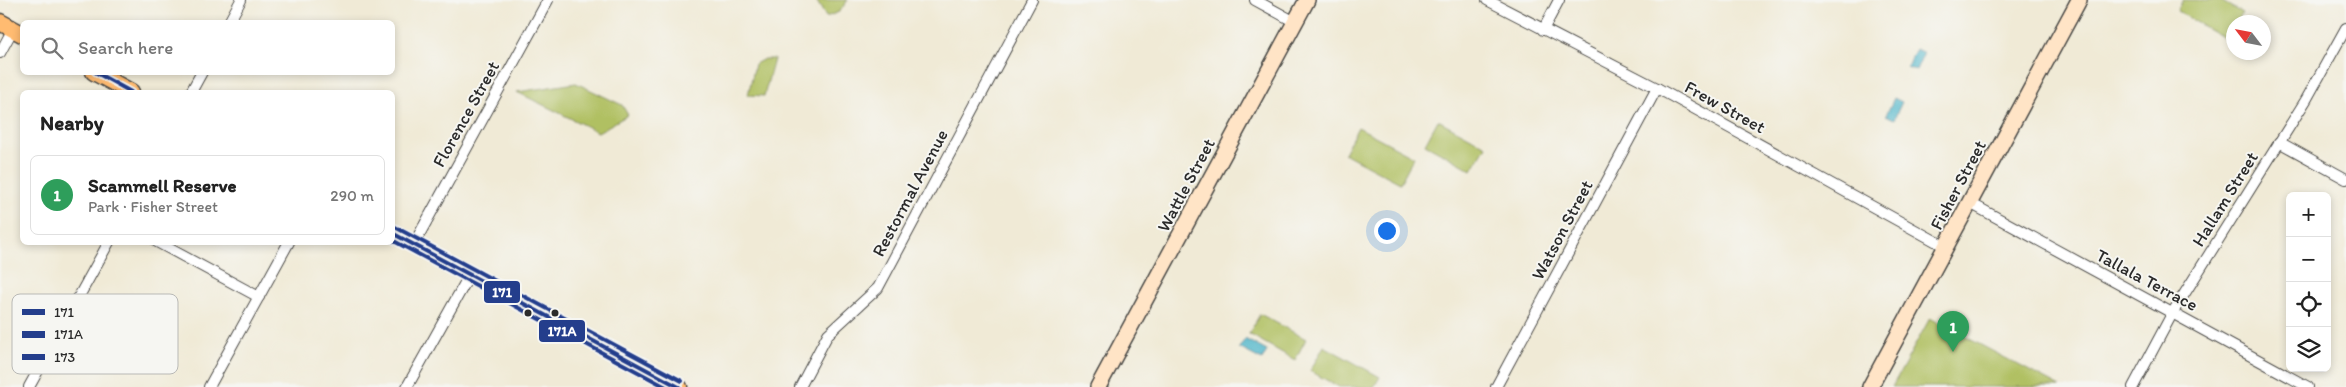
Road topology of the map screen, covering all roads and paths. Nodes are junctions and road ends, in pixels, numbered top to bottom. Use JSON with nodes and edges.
{"nodes":[{"id":1,"x":241,"y":0,"type":"edge"},
{"id":2,"x":548,"y":0,"type":"edge"},
{"id":3,"x":1032,"y":0,"type":"edge"},
{"id":4,"x":1255,"y":0,"type":"edge"},
{"id":5,"x":1307,"y":0,"type":"edge"},
{"id":6,"x":1486,"y":0,"type":"edge"},
{"id":7,"x":1559,"y":0,"type":"edge"},
{"id":8,"x":2079,"y":0,"type":"edge"},
{"id":9,"x":230,"y":20,"type":"edge"},
{"id":10,"x":1295,"y":22,"type":"junction"},
{"id":11,"x":12,"y":28,"type":"edge"},
{"id":12,"x":2346,"y":28,"type":"edge"},
{"id":13,"x":1543,"y":30,"type":"junction"},
{"id":14,"x":0,"y":53,"type":"edge"},
{"id":15,"x":100,"y":75,"type":"edge"},
{"id":16,"x":200,"y":75,"type":"edge"},
{"id":17,"x":1657,"y":88,"type":"junction"},
{"id":18,"x":127,"y":90,"type":"edge"},
{"id":19,"x":192,"y":90,"type":"edge"},
{"id":20,"x":2279,"y":142,"type":"junction"},
{"id":21,"x":2346,"y":179,"type":"edge"},
{"id":22,"x":1970,"y":203,"type":"junction"},
{"id":23,"x":395,"y":234,"type":"edge"},
{"id":24,"x":414,"y":244,"type":"junction"},
{"id":25,"x":106,"y":245,"type":"edge"},
{"id":26,"x":162,"y":245,"type":"edge"},
{"id":27,"x":287,"y":245,"type":"edge"},
{"id":28,"x":1946,"y":247,"type":"junction"},
{"id":29,"x":470,"y":274,"type":"junction"},
{"id":30,"x":79,"y":294,"type":"edge"},
{"id":31,"x":259,"y":297,"type":"junction"},
{"id":32,"x":2173,"y":312,"type":"junction"},
{"id":33,"x":35,"y":374,"type":"edge"},
{"id":34,"x":28,"y":387,"type":"edge"},
{"id":35,"x":209,"y":387,"type":"edge"},
{"id":36,"x":407,"y":387,"type":"edge"},
{"id":37,"x":680,"y":387,"type":"edge"},
{"id":38,"x":800,"y":387,"type":"edge"},
{"id":39,"x":1098,"y":387,"type":"edge"},
{"id":40,"x":1496,"y":387,"type":"edge"},
{"id":41,"x":1870,"y":387,"type":"edge"},
{"id":42,"x":2133,"y":387,"type":"edge"},
{"id":43,"x":2308,"y":387,"type":"edge"}],
"edges":[{"from":1,"to":9,"type":"street"},
{"from":2,"to":24,"type":"street","name":"Florence Street"},
{"from":3,"to":38,"type":"street","name":"Restormal Avenue"},
{"from":4,"to":10,"type":"street"},
{"from":5,"to":10,"type":"street","name":"Wattle Street"},
{"from":6,"to":13,"type":"street","name":"Frew Street"},
{"from":7,"to":13,"type":"street"},
{"from":8,"to":22,"type":"street","name":"Fisher Street"},
{"from":10,"to":39,"type":"street","name":"Wattle Street"},
{"from":11,"to":14,"type":"street"},
{"from":12,"to":20,"type":"street","name":"Hallam Street"},
{"from":13,"to":17,"type":"street","name":"Frew Street"},
{"from":15,"to":18,"type":"main road"},
{"from":16,"to":19,"type":"street"},
{"from":17,"to":28,"type":"street","name":"Frew Street"},
{"from":17,"to":40,"type":"street","name":"Watson Street"},
{"from":20,"to":21,"type":"street"},
{"from":20,"to":32,"type":"street","name":"Hallam Street"},
{"from":22,"to":28,"type":"street","name":"Fisher Street"},
{"from":22,"to":32,"type":"street","name":"Tallala Terrace"},
{"from":23,"to":24,"type":"main road"},
{"from":24,"to":29,"type":"main road"},
{"from":25,"to":30,"type":"street"},
{"from":26,"to":31,"type":"street"},
{"from":27,"to":31,"type":"street"},
{"from":28,"to":41,"type":"street","name":"Fisher Street"},
{"from":29,"to":36,"type":"street"},
{"from":29,"to":37,"type":"main road"},
{"from":31,"to":35,"type":"street"},
{"from":32,"to":42,"type":"street","name":"Hallam Street"},
{"from":32,"to":43,"type":"street","name":"Tallala Terrace"},
{"from":33,"to":34,"type":"street"}]}
